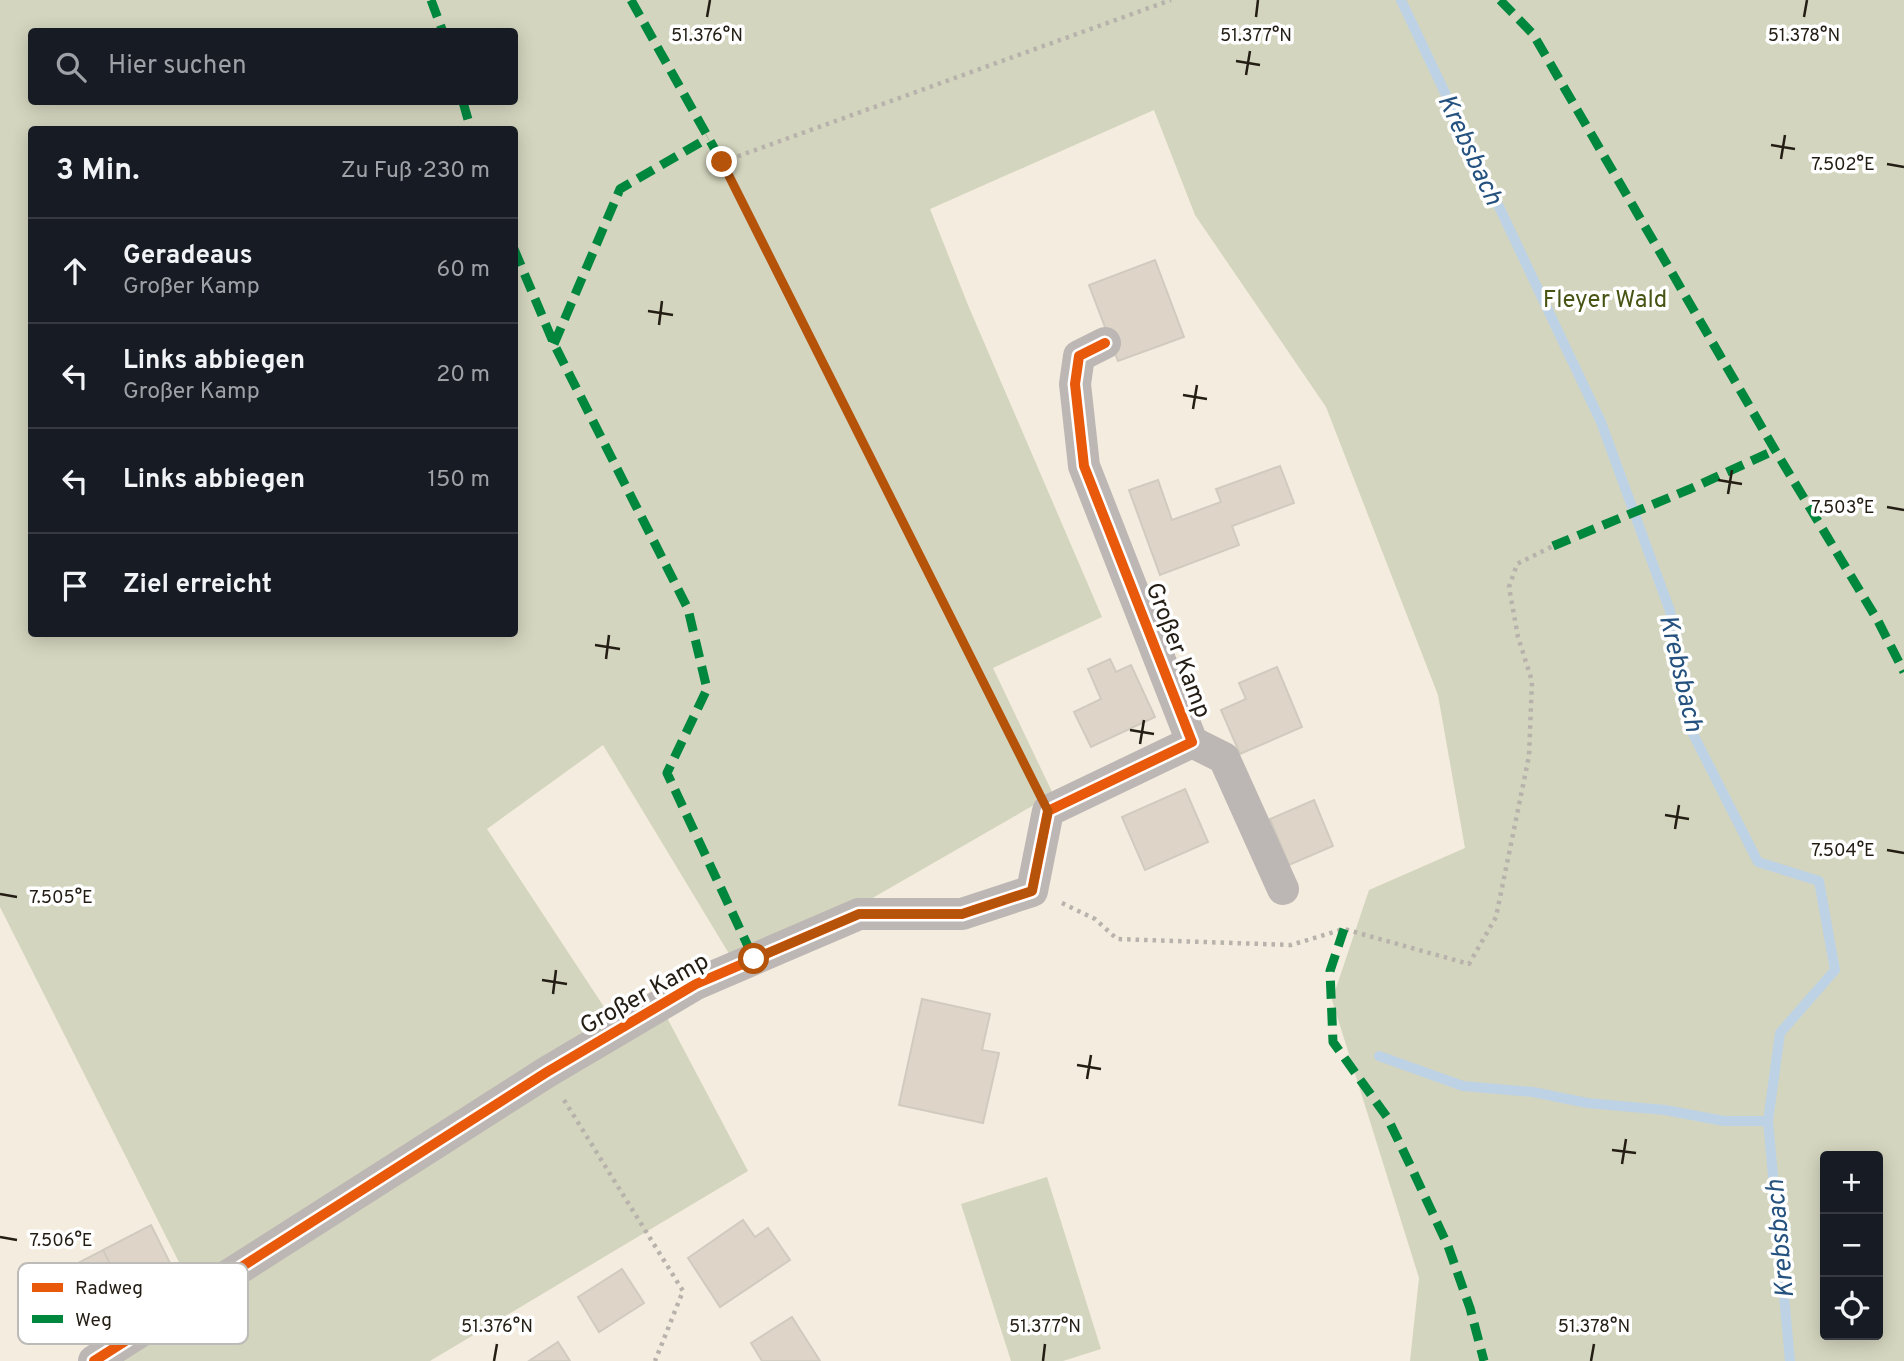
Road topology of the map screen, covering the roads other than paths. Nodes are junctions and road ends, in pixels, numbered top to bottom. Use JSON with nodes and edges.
{"nodes":[{"id":1,"x":1105,"y":343,"type":"dead end"},
{"id":2,"x":1192,"y":742,"type":"junction"},
{"id":3,"x":1283,"y":889,"type":"dead end"},
{"id":4,"x":248,"y":1263,"type":"edge"},
{"id":5,"x":121,"y":1344,"type":"edge"},
{"id":6,"x":94,"y":1361,"type":"edge"}],
"edges":[{"from":1,"to":2,"type":"street","name":"Großer Kamp"},
{"from":2,"to":3,"type":"street","name":"Großer Kamp"},
{"from":2,"to":4,"type":"street","name":"Großer Kamp"},
{"from":5,"to":6,"type":"street","name":"Großer Kamp"}]}
